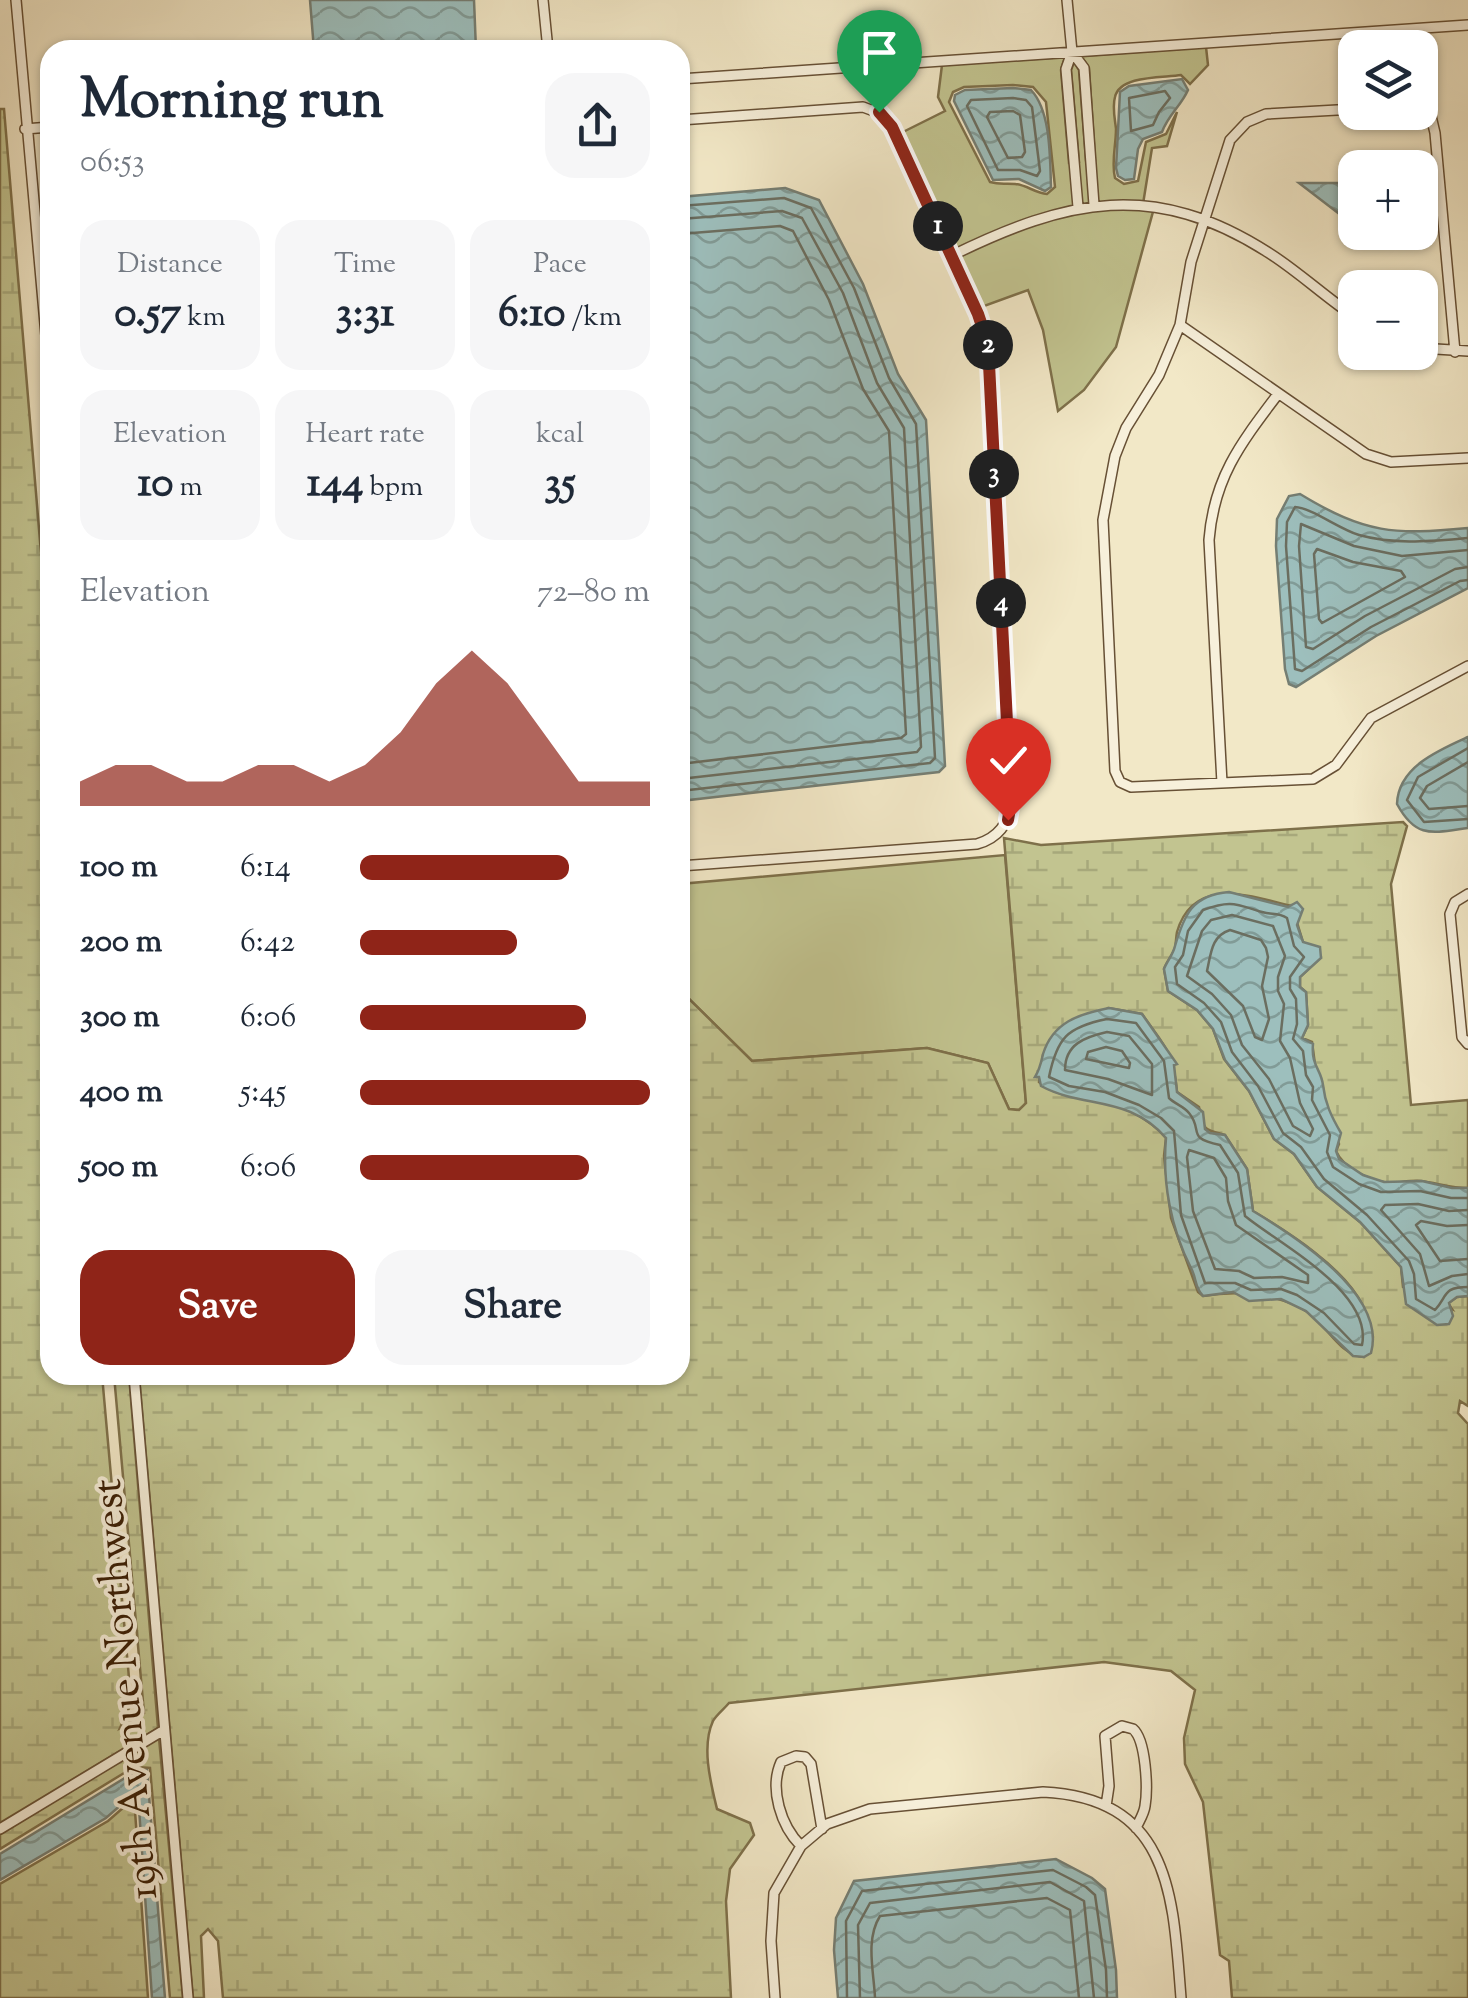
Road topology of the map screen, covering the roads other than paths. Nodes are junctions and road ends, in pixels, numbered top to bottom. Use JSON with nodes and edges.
{"nodes":[{"id":1,"x":16,"y":0,"type":"edge"},
{"id":2,"x":543,"y":0,"type":"edge"},
{"id":3,"x":1068,"y":0,"type":"edge"},
{"id":4,"x":1468,"y":25,"type":"edge"},
{"id":5,"x":547,"y":40,"type":"edge"},
{"id":6,"x":1072,"y":52,"type":"junction"},
{"id":7,"x":690,"y":78,"type":"edge"},
{"id":8,"x":1338,"y":110,"type":"edge"},
{"id":9,"x":690,"y":119,"type":"edge"},
{"id":10,"x":40,"y":128,"type":"edge"},
{"id":11,"x":25,"y":129,"type":"junction"},
{"id":12,"x":1434,"y":130,"type":"edge"},
{"id":13,"x":1094,"y":205,"type":"junction"},
{"id":14,"x":1078,"y":207,"type":"junction"},
{"id":15,"x":1205,"y":219,"type":"junction"},
{"id":16,"x":951,"y":256,"type":"junction"},
{"id":17,"x":40,"y":280,"type":"edge"},
{"id":18,"x":1338,"y":304,"type":"edge"},
{"id":19,"x":1180,"y":325,"type":"junction"},
{"id":20,"x":1438,"y":350,"type":"edge"},
{"id":21,"x":1468,"y":351,"type":"edge"},
{"id":22,"x":1455,"y":352,"type":"junction"},
{"id":23,"x":1278,"y":394,"type":"junction"},
{"id":24,"x":1468,"y":458,"type":"edge"},
{"id":25,"x":1468,"y":666,"type":"edge"},
{"id":26,"x":1222,"y":783,"type":"junction"},
{"id":27,"x":690,"y":865,"type":"edge"},
{"id":28,"x":1468,"y":894,"type":"edge"},
{"id":29,"x":1468,"y":1044,"type":"edge"},
{"id":30,"x":135,"y":1385,"type":"edge"},
{"id":31,"x":164,"y":1730,"type":"junction"},
{"id":32,"x":1106,"y":1806,"type":"junction"},
{"id":33,"x":1136,"y":1828,"type":"junction"},
{"id":34,"x":0,"y":1829,"type":"edge"},
{"id":35,"x":822,"y":1829,"type":"junction"},
{"id":36,"x":800,"y":1846,"type":"junction"},
{"id":37,"x":188,"y":1998,"type":"edge"},
{"id":38,"x":775,"y":1998,"type":"edge"},
{"id":39,"x":1181,"y":1998,"type":"edge"}],
"edges":[{"from":1,"to":11,"type":"street"},
{"from":2,"to":5,"type":"street"},
{"from":3,"to":6,"type":"street"},
{"from":4,"to":6,"type":"street"},
{"from":6,"to":7,"type":"street"},
{"from":6,"to":13,"type":"street"},
{"from":6,"to":14,"type":"street"},
{"from":8,"to":15,"type":"street"},
{"from":9,"to":16,"type":"street"},
{"from":10,"to":11,"type":"street"},
{"from":11,"to":17,"type":"street"},
{"from":12,"to":22,"type":"street"},
{"from":13,"to":14,"type":"street"},
{"from":13,"to":15,"type":"street"},
{"from":14,"to":16,"type":"street"},
{"from":15,"to":18,"type":"street"},
{"from":15,"to":19,"type":"street"},
{"from":16,"to":27,"type":"street"},
{"from":19,"to":23,"type":"street"},
{"from":19,"to":26,"type":"street"},
{"from":20,"to":22,"type":"street"},
{"from":21,"to":22,"type":"street"},
{"from":23,"to":24,"type":"street"},
{"from":23,"to":26,"type":"street"},
{"from":25,"to":26,"type":"street"},
{"from":28,"to":29,"type":"street"},
{"from":30,"to":31,"type":"street","name":"19th Avenue Northwest"},
{"from":31,"to":34,"type":"street"},
{"from":31,"to":37,"type":"street","name":"19th Avenue Northwest"},
{"from":32,"to":33,"type":"street"},
{"from":32,"to":33,"type":"street"},
{"from":32,"to":35,"type":"street"},
{"from":33,"to":39,"type":"street"},
{"from":35,"to":36,"type":"street"},
{"from":35,"to":36,"type":"street"},
{"from":36,"to":38,"type":"street"}]}
